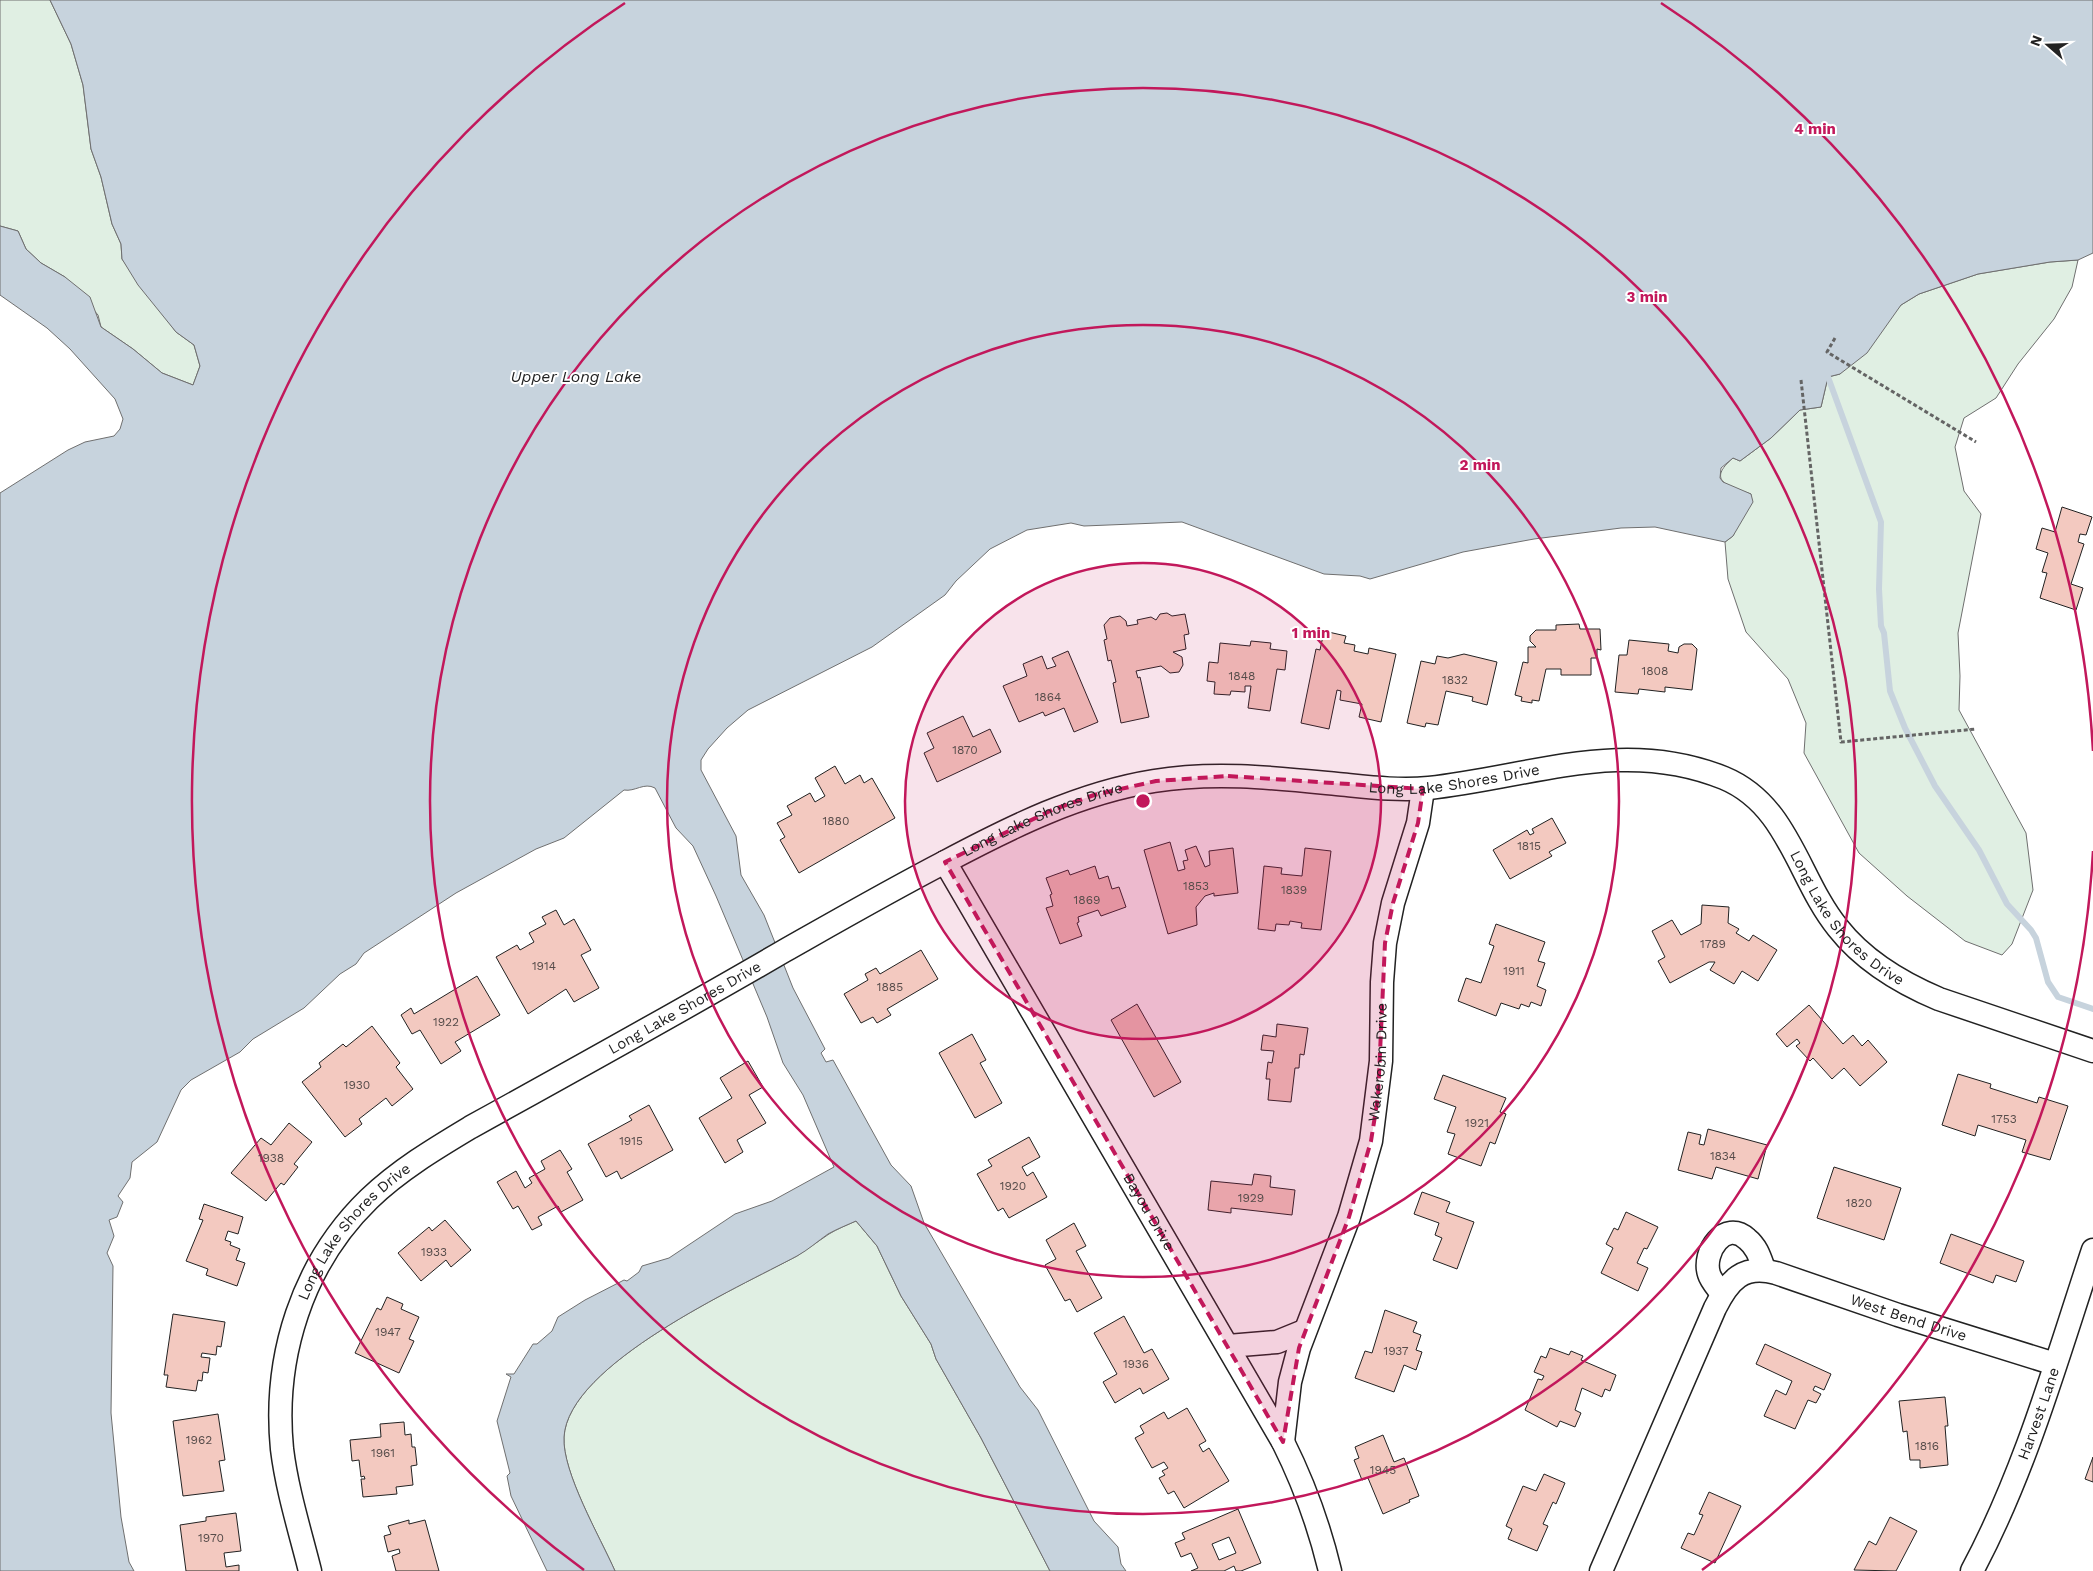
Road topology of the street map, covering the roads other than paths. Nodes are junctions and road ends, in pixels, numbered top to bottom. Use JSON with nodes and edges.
{"nodes":[{"id":1,"x":1423,"y":789,"type":"junction"},
{"id":2,"x":945,"y":862,"type":"junction"},
{"id":3,"x":2093,"y":1051,"type":"edge"},
{"id":4,"x":2093,"y":1250,"type":"edge"},
{"id":5,"x":1764,"y":1269,"type":"junction"},
{"id":6,"x":1722,"y":1294,"type":"junction"},
{"id":7,"x":1304,"y":1330,"type":"junction"},
{"id":8,"x":1228,"y":1346,"type":"junction"},
{"id":9,"x":2055,"y":1364,"type":"junction"},
{"id":10,"x":1283,"y":1442,"type":"junction"},
{"id":11,"x":310,"y":1571,"type":"edge"},
{"id":12,"x":1330,"y":1571,"type":"edge"},
{"id":13,"x":1601,"y":1571,"type":"edge"},
{"id":14,"x":1972,"y":1571,"type":"edge"}],
"edges":[{"from":1,"to":2,"type":"street","name":"Long Lake Shores Drive"},
{"from":1,"to":3,"type":"street","name":"Long Lake Shores Drive"},
{"from":1,"to":7,"type":"street","name":"Wakerobin Drive"},
{"from":2,"to":8,"type":"street","name":"Bayou Drive"},
{"from":2,"to":11,"type":"street","name":"Long Lake Shores Drive"},
{"from":4,"to":9,"type":"street","name":"Harvest Lane"},
{"from":5,"to":6,"type":"street"},
{"from":5,"to":6,"type":"street"},
{"from":5,"to":9,"type":"street","name":"West Bend Drive"},
{"from":6,"to":13,"type":"street"},
{"from":7,"to":8,"type":"street"},
{"from":7,"to":10,"type":"street","name":"Wakerobin Drive"},
{"from":8,"to":10,"type":"street","name":"Bayou Drive"},
{"from":9,"to":14,"type":"street","name":"Harvest Lane"},
{"from":10,"to":12,"type":"street","name":"Bayou Drive"}]}
